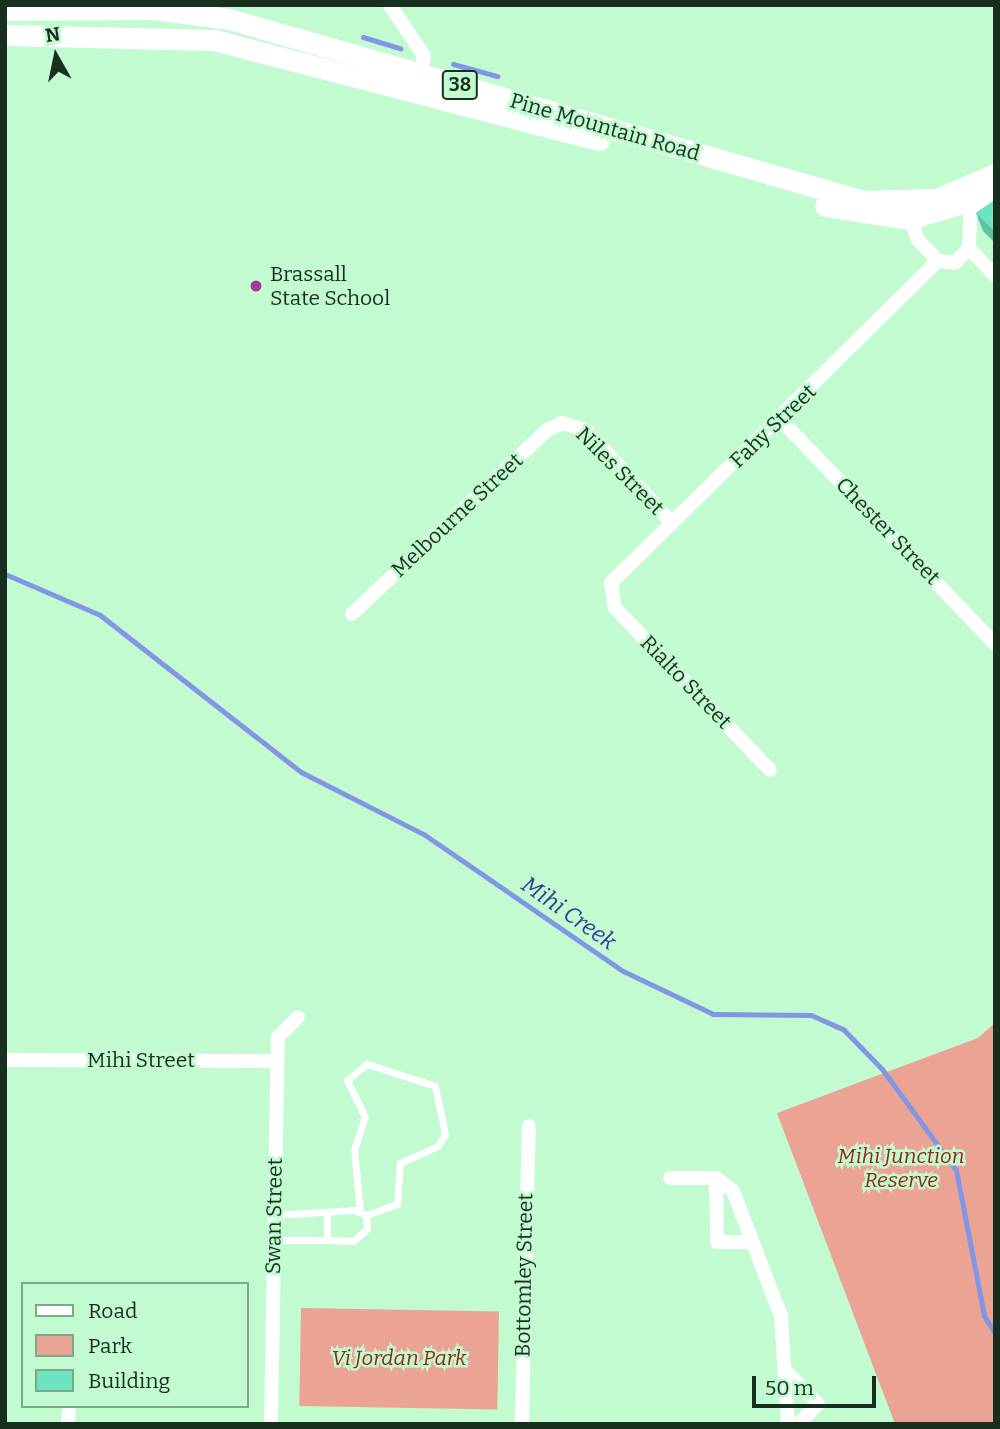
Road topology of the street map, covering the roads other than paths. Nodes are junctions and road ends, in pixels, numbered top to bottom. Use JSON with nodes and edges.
{"nodes":[{"id":1,"x":390,"y":5,"type":"edge"},
{"id":2,"x":5,"y":10,"type":"edge"},
{"id":3,"x":5,"y":35,"type":"edge"},
{"id":4,"x":420,"y":83,"type":"junction"},
{"id":5,"x":995,"y":174,"type":"edge"},
{"id":6,"x":989,"y":196,"type":"edge"},
{"id":7,"x":961,"y":210,"type":"junction"},
{"id":8,"x":909,"y":211,"type":"junction"},
{"id":9,"x":969,"y":248,"type":"junction"},
{"id":10,"x":938,"y":261,"type":"junction"},
{"id":11,"x":995,"y":276,"type":"edge"},
{"id":12,"x":780,"y":419,"type":"junction"},
{"id":13,"x":567,"y":423,"type":"joint"},
{"id":14,"x":672,"y":523,"type":"junction"},
{"id":15,"x":609,"y":591,"type":"joint"},
{"id":16,"x":352,"y":614,"type":"dead end"},
{"id":17,"x":995,"y":644,"type":"edge"},
{"id":18,"x":770,"y":770,"type":"dead end"},
{"id":19,"x":298,"y":1017,"type":"dead end"},
{"id":20,"x":5,"y":1060,"type":"edge"},
{"id":21,"x":277,"y":1061,"type":"junction"},
{"id":22,"x":528,"y":1126,"type":"dead end"},
{"id":23,"x":670,"y":1178,"type":"dead end"},
{"id":24,"x":716,"y":1178,"type":"junction"},
{"id":25,"x":363,"y":1213,"type":"junction"},
{"id":26,"x":274,"y":1215,"type":"junction"},
{"id":27,"x":327,"y":1215,"type":"junction"},
{"id":28,"x":274,"y":1240,"type":"junction"},
{"id":29,"x":327,"y":1240,"type":"junction"},
{"id":30,"x":752,"y":1242,"type":"junction"},
{"id":31,"x":789,"y":1374,"type":"junction"},
{"id":32,"x":271,"y":1424,"type":"edge"},
{"id":33,"x":522,"y":1424,"type":"edge"},
{"id":34,"x":788,"y":1424,"type":"edge"},
{"id":35,"x":799,"y":1424,"type":"edge"}],
"edges":[{"from":1,"to":4,"type":"street"},
{"from":2,"to":4,"type":"main road","name":"Pine Mountain Road","number":"38"},
{"from":3,"to":4,"type":"main road","name":"Pine Mountain Road","number":"38"},
{"from":4,"to":8,"type":"main road","name":"Pine Mountain Road","number":"38"},
{"from":5,"to":7,"type":"main road","name":"Pine Mountain Road","number":"38"},
{"from":6,"to":7,"type":"main road","name":"Pine Mountain Road","number":"38"},
{"from":7,"to":8,"type":"main road","name":"Pine Mountain Road","number":"38"},
{"from":7,"to":9,"type":"street"},
{"from":8,"to":10,"type":"street"},
{"from":9,"to":10,"type":"street"},
{"from":9,"to":11,"type":"street"},
{"from":10,"to":12,"type":"street","name":"Fahy Street"},
{"from":12,"to":14,"type":"street","name":"Fahy Street"},
{"from":12,"to":17,"type":"street","name":"Chester Street"},
{"from":13,"to":14,"type":"street","name":"Niles Street"},
{"from":13,"to":16,"type":"street","name":"Melbourne Street"},
{"from":14,"to":15,"type":"street","name":"Fahy Street"},
{"from":15,"to":18,"type":"street","name":"Rialto Street"},
{"from":19,"to":21,"type":"street","name":"Swan Street"},
{"from":20,"to":21,"type":"street","name":"Mihi Street"},
{"from":21,"to":26,"type":"street","name":"Swan Street"},
{"from":22,"to":33,"type":"street","name":"Bottomley Street"},
{"from":23,"to":24,"type":"street"},
{"from":24,"to":30,"type":"street"},
{"from":24,"to":30,"type":"street"},
{"from":25,"to":25,"type":"lane"},
{"from":25,"to":27,"type":"lane"},
{"from":25,"to":29,"type":"lane"},
{"from":26,"to":27,"type":"lane"},
{"from":26,"to":28,"type":"street","name":"Swan Street"},
{"from":27,"to":29,"type":"lane"},
{"from":28,"to":29,"type":"lane"},
{"from":28,"to":32,"type":"street","name":"Swan Street"},
{"from":30,"to":31,"type":"street"},
{"from":31,"to":34,"type":"street"},
{"from":31,"to":35,"type":"street"}]}
